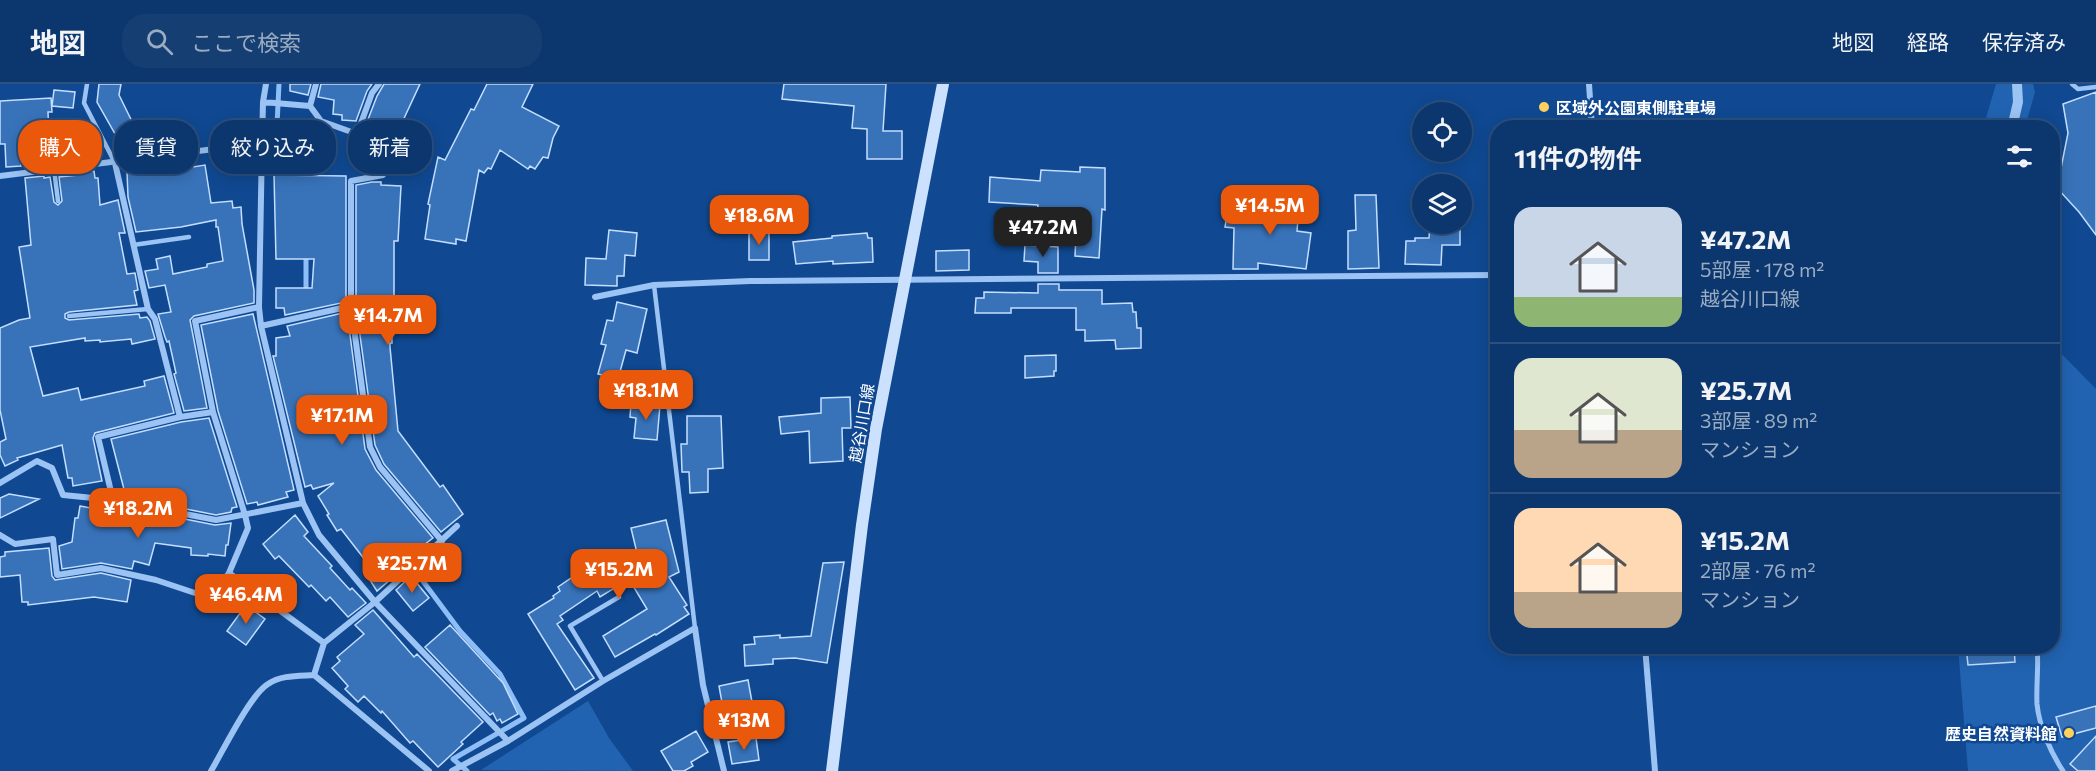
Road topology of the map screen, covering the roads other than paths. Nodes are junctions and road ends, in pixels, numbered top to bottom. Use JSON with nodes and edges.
{"nodes":[{"id":1,"x":87,"y":84,"type":"edge"},
{"id":2,"x":266,"y":84,"type":"edge"},
{"id":3,"x":316,"y":84,"type":"edge"},
{"id":4,"x":379,"y":84,"type":"edge"},
{"id":5,"x":944,"y":84,"type":"edge"},
{"id":6,"x":1589,"y":84,"type":"edge"},
{"id":7,"x":2017,"y":84,"type":"edge"},
{"id":8,"x":2072,"y":84,"type":"edge"},
{"id":9,"x":2096,"y":87,"type":"edge"},
{"id":10,"x":263,"y":102,"type":"junction"},
{"id":11,"x":310,"y":106,"type":"junction"},
{"id":12,"x":263,"y":120,"type":"edge"},
{"id":13,"x":362,"y":120,"type":"edge"},
{"id":14,"x":1592,"y":120,"type":"edge"},
{"id":15,"x":2015,"y":120,"type":"edge"},
{"id":16,"x":348,"y":131,"type":"edge"},
{"id":17,"x":114,"y":161,"type":"edge"},
{"id":18,"x":18,"y":174,"type":"edge"},
{"id":19,"x":55,"y":174,"type":"edge"},
{"id":20,"x":117,"y":174,"type":"edge"},
{"id":21,"x":261,"y":174,"type":"edge"},
{"id":22,"x":384,"y":174,"type":"edge"},
{"id":23,"x":0,"y":176,"type":"edge"},
{"id":24,"x":58,"y":201,"type":"dead end"},
{"id":25,"x":189,"y":237,"type":"dead end"},
{"id":26,"x":133,"y":245,"type":"junction"},
{"id":27,"x":1490,"y":275,"type":"edge"},
{"id":28,"x":904,"y":279,"type":"junction"},
{"id":29,"x":654,"y":285,"type":"junction"},
{"id":30,"x":595,"y":297,"type":"dead end"},
{"id":31,"x":351,"y":306,"type":"junction"},
{"id":32,"x":259,"y":307,"type":"junction"},
{"id":33,"x":148,"y":309,"type":"junction"},
{"id":34,"x":69,"y":316,"type":"dead end"},
{"id":35,"x":261,"y":326,"type":"junction"},
{"id":36,"x":213,"y":412,"type":"junction"},
{"id":37,"x":180,"y":417,"type":"junction"},
{"id":38,"x":0,"y":483,"type":"edge"},
{"id":39,"x":113,"y":500,"type":"junction"},
{"id":40,"x":303,"y":503,"type":"junction"},
{"id":41,"x":245,"y":515,"type":"junction"},
{"id":42,"x":456,"y":526,"type":"dead end"},
{"id":43,"x":0,"y":535,"type":"edge"},
{"id":44,"x":442,"y":541,"type":"junction"},
{"id":45,"x":229,"y":573,"type":"junction"},
{"id":46,"x":619,"y":597,"type":"dead end"},
{"id":47,"x":375,"y":602,"type":"junction"},
{"id":48,"x":695,"y":628,"type":"junction"},
{"id":49,"x":324,"y":643,"type":"junction"},
{"id":50,"x":1646,"y":654,"type":"edge"},
{"id":51,"x":2037,"y":654,"type":"edge"},
{"id":52,"x":314,"y":675,"type":"junction"},
{"id":53,"x":603,"y":681,"type":"junction"},
{"id":54,"x":507,"y":741,"type":"junction"},
{"id":55,"x":211,"y":771,"type":"edge"},
{"id":56,"x":429,"y":771,"type":"edge"},
{"id":57,"x":452,"y":771,"type":"edge"},
{"id":58,"x":724,"y":771,"type":"edge"},
{"id":59,"x":832,"y":771,"type":"edge"},
{"id":60,"x":1655,"y":771,"type":"edge"},
{"id":61,"x":2063,"y":771,"type":"edge"}],
"edges":[{"from":1,"to":17,"type":"lane"},
{"from":2,"to":10,"type":"street"},
{"from":3,"to":11,"type":"street"},
{"from":4,"to":13,"type":"street"},
{"from":5,"to":28,"type":"main road","name":"越谷川口線"},
{"from":6,"to":14,"type":"street"},
{"from":7,"to":15,"type":"street"},
{"from":8,"to":9,"type":"lane"},
{"from":10,"to":11,"type":"street"},
{"from":10,"to":12,"type":"street"},
{"from":11,"to":16,"type":"street"},
{"from":18,"to":23,"type":"street"},
{"from":19,"to":24,"type":"lane"},
{"from":20,"to":26,"type":"street"},
{"from":21,"to":32,"type":"street"},
{"from":22,"to":31,"type":"street"},
{"from":25,"to":26,"type":"lane"},
{"from":26,"to":33,"type":"street"},
{"from":27,"to":28,"type":"street"},
{"from":28,"to":29,"type":"street"},
{"from":28,"to":59,"type":"main road","name":"越谷川口線"},
{"from":29,"to":30,"type":"street"},
{"from":29,"to":48,"type":"lane"},
{"from":31,"to":35,"type":"street"},
{"from":31,"to":44,"type":"street"},
{"from":32,"to":35,"type":"street"},
{"from":32,"to":36,"type":"street"},
{"from":33,"to":34,"type":"lane"},
{"from":33,"to":37,"type":"street"},
{"from":35,"to":40,"type":"street"},
{"from":36,"to":37,"type":"street"},
{"from":36,"to":41,"type":"street"},
{"from":37,"to":39,"type":"street"},
{"from":38,"to":39,"type":"street"},
{"from":39,"to":41,"type":"street"},
{"from":40,"to":41,"type":"street"},
{"from":40,"to":47,"type":"street"},
{"from":41,"to":45,"type":"street"},
{"from":42,"to":44,"type":"street"},
{"from":43,"to":45,"type":"street"},
{"from":44,"to":47,"type":"street"},
{"from":45,"to":49,"type":"street"},
{"from":46,"to":53,"type":"lane"},
{"from":47,"to":49,"type":"street"},
{"from":47,"to":54,"type":"street"},
{"from":48,"to":53,"type":"street"},
{"from":48,"to":58,"type":"street"},
{"from":49,"to":52,"type":"street"},
{"from":50,"to":60,"type":"street"},
{"from":51,"to":61,"type":"street"},
{"from":52,"to":55,"type":"street"},
{"from":52,"to":56,"type":"street"},
{"from":53,"to":54,"type":"street"},
{"from":54,"to":57,"type":"street"}]}
